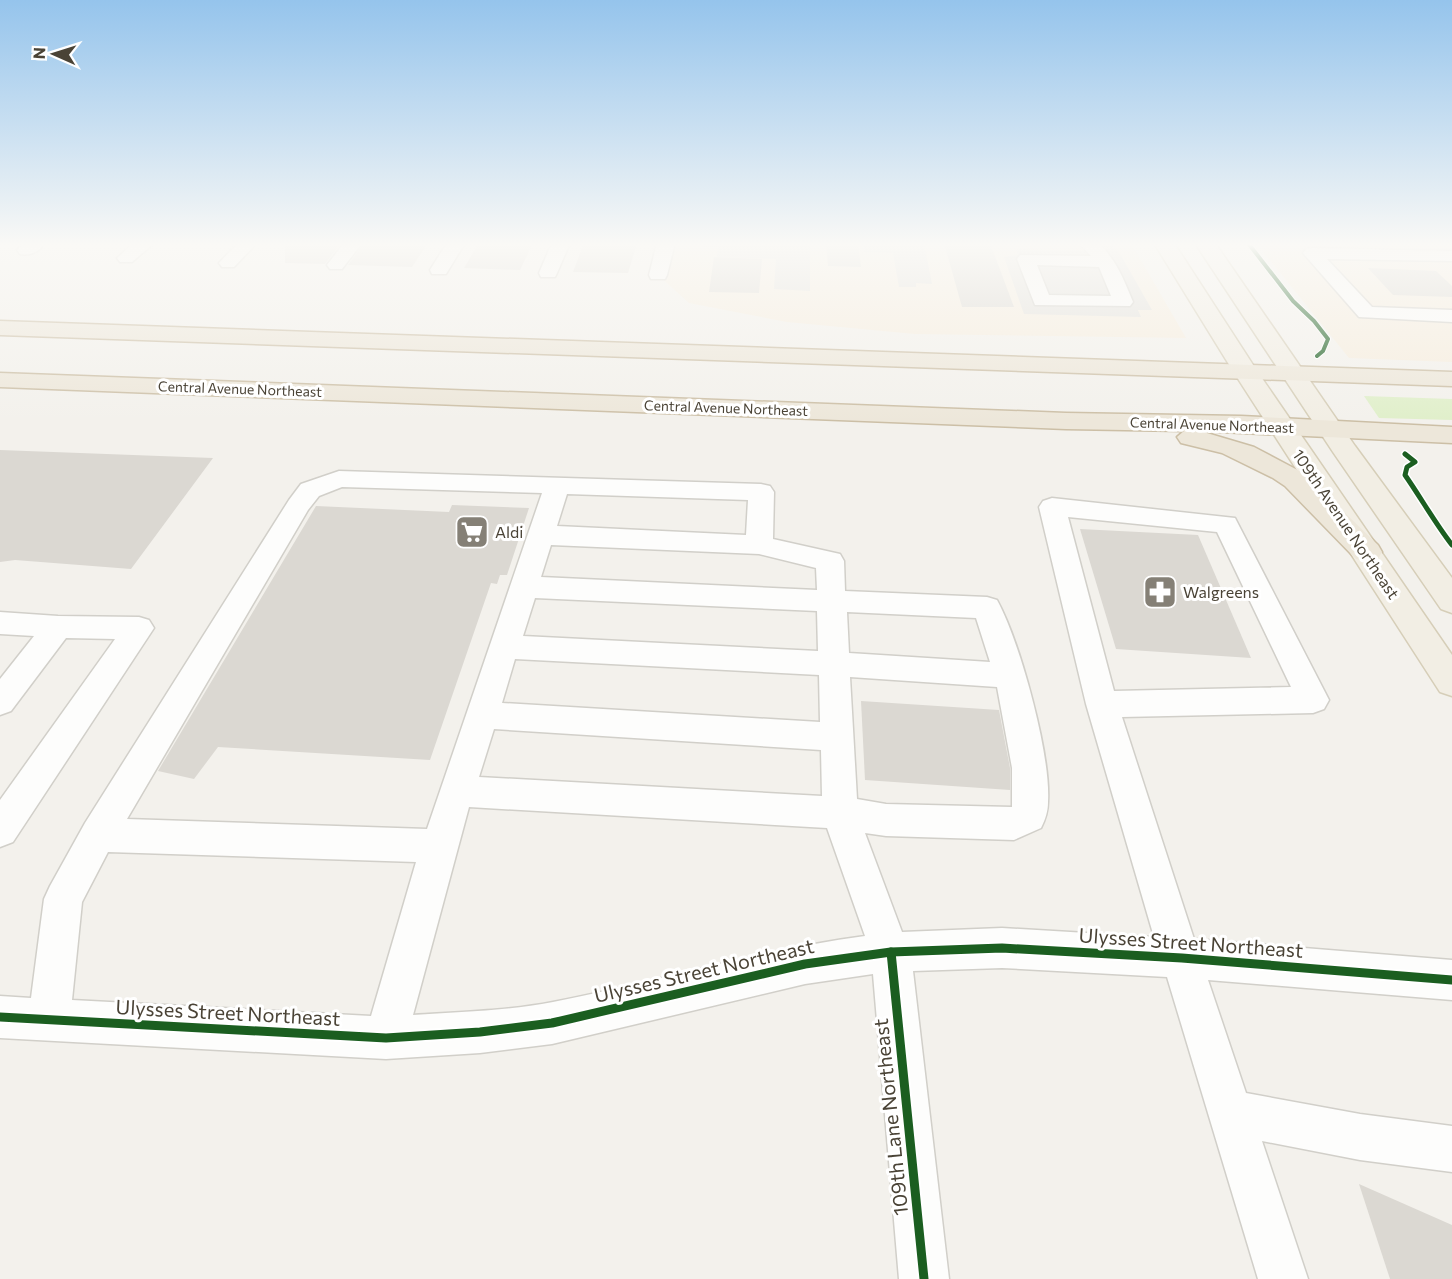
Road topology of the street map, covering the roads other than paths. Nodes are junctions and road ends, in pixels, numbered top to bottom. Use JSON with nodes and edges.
{"nodes":[{"id":1,"x":1201,"y":303,"type":"edge"},
{"id":2,"x":1246,"y":303,"type":"edge"},
{"id":3,"x":1357,"y":303,"type":"edge"},
{"id":4,"x":1452,"y":316,"type":"edge"},
{"id":5,"x":0,"y":328,"type":"edge"},
{"id":6,"x":1245,"y":372,"type":"junction"},
{"id":7,"x":1294,"y":374,"type":"junction"},
{"id":8,"x":1452,"y":379,"type":"edge"},
{"id":9,"x":0,"y":380,"type":"edge"},
{"id":10,"x":1066,"y":420,"type":"junction"},
{"id":11,"x":1281,"y":427,"type":"junction"},
{"id":12,"x":1331,"y":430,"type":"junction"},
{"id":13,"x":1452,"y":435,"type":"edge"},
{"id":14,"x":557,"y":486,"type":"junction"},
{"id":15,"x":543,"y":535,"type":"junction"},
{"id":16,"x":759,"y":545,"type":"junction"},
{"id":17,"x":1367,"y":552,"type":"junction"},
{"id":18,"x":525,"y":586,"type":"junction"},
{"id":19,"x":1452,"y":601,"type":"edge"},
{"id":20,"x":831,"y":602,"type":"junction"},
{"id":21,"x":0,"y":623,"type":"edge"},
{"id":22,"x":58,"y":627,"type":"junction"},
{"id":23,"x":505,"y":647,"type":"junction"},
{"id":24,"x":834,"y":664,"type":"junction"},
{"id":25,"x":1010,"y":676,"type":"junction"},
{"id":26,"x":1452,"y":682,"type":"edge"},
{"id":27,"x":0,"y":702,"type":"edge"},
{"id":28,"x":1102,"y":704,"type":"junction"},
{"id":29,"x":482,"y":716,"type":"junction"},
{"id":30,"x":838,"y":737,"type":"junction"},
{"id":31,"x":458,"y":791,"type":"junction"},
{"id":32,"x":840,"y":813,"type":"junction"},
{"id":33,"x":0,"y":830,"type":"edge"},
{"id":34,"x":98,"y":835,"type":"junction"},
{"id":35,"x":439,"y":846,"type":"junction"},
{"id":36,"x":891,"y":952,"type":"junction"},
{"id":37,"x":1182,"y":958,"type":"junction"},
{"id":38,"x":1452,"y":980,"type":"edge"},
{"id":39,"x":0,"y":1017,"type":"edge"},
{"id":40,"x":49,"y":1020,"type":"junction"},
{"id":41,"x":386,"y":1038,"type":"junction"},
{"id":42,"x":1231,"y":1113,"type":"junction"},
{"id":43,"x":1452,"y":1149,"type":"edge"},
{"id":44,"x":924,"y":1279,"type":"edge"},
{"id":45,"x":1283,"y":1279,"type":"edge"}],
"edges":[{"from":1,"to":6,"type":"main road","name":"109th Avenue Northeast"},
{"from":2,"to":7,"type":"main road"},
{"from":3,"to":4,"type":"street"},
{"from":5,"to":6,"type":"highway"},
{"from":6,"to":7,"type":"highway"},
{"from":6,"to":11,"type":"main road","name":"109th Avenue Northeast"},
{"from":7,"to":8,"type":"highway"},
{"from":7,"to":12,"type":"main road"},
{"from":9,"to":10,"type":"highway","name":"Central Avenue Northeast"},
{"from":10,"to":11,"type":"highway","name":"Central Avenue Northeast"},
{"from":10,"to":17,"type":"highway"},
{"from":11,"to":12,"type":"highway","name":"Central Avenue Northeast"},
{"from":11,"to":17,"type":"main road","name":"109th Avenue Northeast"},
{"from":12,"to":13,"type":"highway","name":"Central Avenue Northeast"},
{"from":12,"to":19,"type":"main road"},
{"from":14,"to":15,"type":"street"},
{"from":14,"to":16,"type":"street"},
{"from":14,"to":34,"type":"street"},
{"from":15,"to":16,"type":"street"},
{"from":15,"to":18,"type":"street"},
{"from":16,"to":20,"type":"street","name":"109th Lane Northeast"},
{"from":17,"to":26,"type":"main road","name":"109th Avenue Northeast"},
{"from":18,"to":20,"type":"street"},
{"from":18,"to":23,"type":"street"},
{"from":20,"to":24,"type":"street","name":"109th Lane Northeast"},
{"from":20,"to":25,"type":"street"},
{"from":21,"to":22,"type":"street"},
{"from":22,"to":27,"type":"street"},
{"from":22,"to":33,"type":"street"},
{"from":23,"to":24,"type":"street"},
{"from":23,"to":29,"type":"street"},
{"from":24,"to":25,"type":"street"},
{"from":24,"to":30,"type":"street","name":"109th Lane Northeast"},
{"from":25,"to":32,"type":"street"},
{"from":28,"to":28,"type":"street"},
{"from":28,"to":37,"type":"street"},
{"from":29,"to":30,"type":"street"},
{"from":29,"to":31,"type":"street"},
{"from":30,"to":32,"type":"street","name":"109th Lane Northeast"},
{"from":31,"to":32,"type":"street"},
{"from":31,"to":35,"type":"street"},
{"from":32,"to":36,"type":"street","name":"109th Lane Northeast"},
{"from":34,"to":35,"type":"street"},
{"from":34,"to":40,"type":"street"},
{"from":35,"to":41,"type":"street"},
{"from":36,"to":37,"type":"street","name":"Ulysses Street Northeast"},
{"from":36,"to":41,"type":"street","name":"Ulysses Street Northeast"},
{"from":36,"to":44,"type":"street","name":"109th Lane Northeast"},
{"from":37,"to":38,"type":"street","name":"Ulysses Street Northeast"},
{"from":37,"to":42,"type":"street"},
{"from":39,"to":40,"type":"street","name":"Ulysses Street Northeast"},
{"from":40,"to":41,"type":"street","name":"Ulysses Street Northeast"},
{"from":42,"to":43,"type":"street"},
{"from":42,"to":45,"type":"street"}]}
